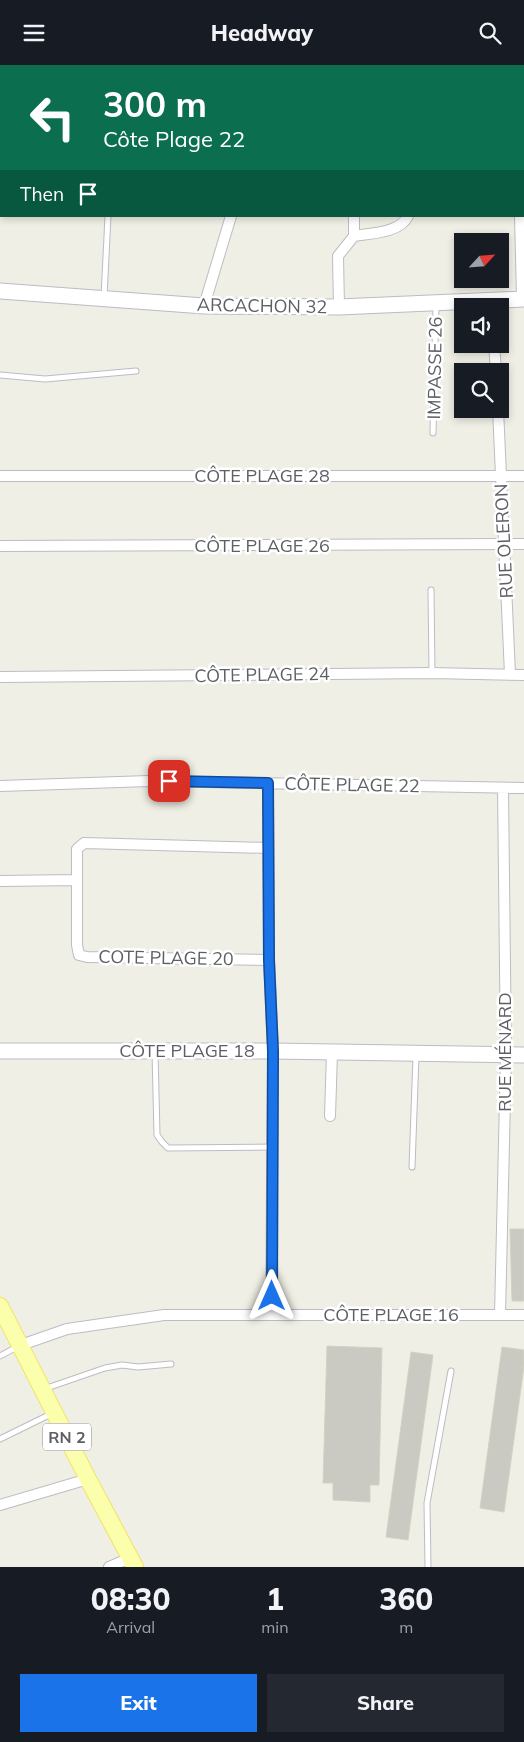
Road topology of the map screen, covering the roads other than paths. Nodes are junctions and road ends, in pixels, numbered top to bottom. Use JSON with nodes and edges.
{"nodes":[{"id":1,"x":108,"y":217,"type":"edge"},
{"id":2,"x":231,"y":217,"type":"edge"},
{"id":3,"x":354,"y":217,"type":"edge"},
{"id":4,"x":408,"y":217,"type":"edge"},
{"id":5,"x":520,"y":217,"type":"edge"},
{"id":6,"x":354,"y":236,"type":"junction"},
{"id":7,"x":0,"y":291,"type":"edge"},
{"id":8,"x":523,"y":299,"type":"edge"},
{"id":9,"x":104,"y":300,"type":"junction"},
{"id":10,"x":509,"y":301,"type":"edge"},
{"id":11,"x":436,"y":302,"type":"junction"},
{"id":12,"x":454,"y":303,"type":"edge"},
{"id":13,"x":204,"y":306,"type":"junction"},
{"id":14,"x":339,"y":307,"type":"junction"},
{"id":15,"x":136,"y":371,"type":"dead end"},
{"id":16,"x":0,"y":375,"type":"edge"},
{"id":17,"x":498,"y":418,"type":"edge"},
{"id":18,"x":433,"y":433,"type":"dead end"},
{"id":19,"x":501,"y":475,"type":"junction"},
{"id":20,"x":0,"y":476,"type":"edge"},
{"id":21,"x":524,"y":476,"type":"edge"},
{"id":22,"x":504,"y":544,"type":"junction"},
{"id":23,"x":524,"y":544,"type":"edge"},
{"id":24,"x":0,"y":546,"type":"edge"},
{"id":25,"x":431,"y":590,"type":"dead end"},
{"id":26,"x":432,"y":673,"type":"junction"},
{"id":27,"x":510,"y":674,"type":"junction"},
{"id":28,"x":524,"y":675,"type":"edge"},
{"id":29,"x":0,"y":677,"type":"edge"},
{"id":30,"x":268,"y":783,"type":"junction"},
{"id":31,"x":0,"y":786,"type":"edge"},
{"id":32,"x":503,"y":788,"type":"junction"},
{"id":33,"x":524,"y":788,"type":"edge"},
{"id":34,"x":268,"y":848,"type":"junction"},
{"id":35,"x":76,"y":880,"type":"junction"},
{"id":36,"x":0,"y":881,"type":"edge"},
{"id":37,"x":269,"y":960,"type":"junction"},
{"id":38,"x":0,"y":1051,"type":"edge"},
{"id":39,"x":155,"y":1051,"type":"junction"},
{"id":40,"x":273,"y":1051,"type":"junction"},
{"id":41,"x":332,"y":1052,"type":"junction"},
{"id":42,"x":416,"y":1053,"type":"junction"},
{"id":43,"x":506,"y":1055,"type":"junction"},
{"id":44,"x":524,"y":1055,"type":"edge"},
{"id":45,"x":330,"y":1116,"type":"dead end"},
{"id":46,"x":272,"y":1147,"type":"junction"},
{"id":47,"x":412,"y":1167,"type":"dead end"},
{"id":48,"x":1,"y":1309,"type":"edge"},
{"id":49,"x":271,"y":1314,"type":"junction"},
{"id":50,"x":500,"y":1315,"type":"junction"},
{"id":51,"x":524,"y":1315,"type":"edge"},
{"id":52,"x":21,"y":1345,"type":"junction"},
{"id":53,"x":0,"y":1357,"type":"edge"},
{"id":54,"x":171,"y":1364,"type":"dead end"},
{"id":55,"x":451,"y":1371,"type":"dead end"},
{"id":56,"x":44,"y":1389,"type":"junction"},
{"id":57,"x":55,"y":1413,"type":"junction"},
{"id":58,"x":0,"y":1439,"type":"edge"},
{"id":59,"x":88,"y":1479,"type":"junction"},
{"id":60,"x":0,"y":1505,"type":"edge"},
{"id":61,"x":133,"y":1563,"type":"edge"},
{"id":62,"x":109,"y":1567,"type":"edge"},
{"id":63,"x":428,"y":1567,"type":"edge"}],
"edges":[{"from":1,"to":9,"type":"lane"},
{"from":2,"to":13,"type":"street"},
{"from":3,"to":6,"type":"street"},
{"from":4,"to":6,"type":"street"},
{"from":5,"to":8,"type":"street"},
{"from":6,"to":14,"type":"street"},
{"from":7,"to":9,"type":"street","name":"ARCACHON 32"},
{"from":8,"to":10,"type":"street","name":"ARCACHON 32"},
{"from":9,"to":13,"type":"street","name":"ARCACHON 32"},
{"from":11,"to":12,"type":"street","name":"ARCACHON 32"},
{"from":11,"to":14,"type":"street","name":"ARCACHON 32"},
{"from":11,"to":18,"type":"lane","name":"IMPASSE 26"},
{"from":13,"to":14,"type":"street","name":"ARCACHON 32"},
{"from":15,"to":16,"type":"lane"},
{"from":17,"to":19,"type":"street","name":"RUE OLERON"},
{"from":19,"to":20,"type":"street","name":"CÔTE PLAGE 28"},
{"from":19,"to":21,"type":"street","name":"CÔTE PLAGE 28"},
{"from":19,"to":22,"type":"street","name":"RUE OLERON"},
{"from":22,"to":23,"type":"street","name":"CÔTE PLAGE 26"},
{"from":22,"to":24,"type":"street","name":"CÔTE PLAGE 26"},
{"from":22,"to":27,"type":"street","name":"RUE OLERON"},
{"from":25,"to":26,"type":"lane"},
{"from":26,"to":27,"type":"street","name":"CÔTE PLAGE 24"},
{"from":26,"to":29,"type":"street","name":"CÔTE PLAGE 24"},
{"from":27,"to":28,"type":"street","name":"CÔTE PLAGE 24"},
{"from":30,"to":31,"type":"street","name":"CÔTE PLAGE 22"},
{"from":30,"to":32,"type":"street","name":"CÔTE PLAGE 22"},
{"from":30,"to":34,"type":"street"},
{"from":32,"to":33,"type":"street","name":"CÔTE PLAGE 22"},
{"from":32,"to":43,"type":"street","name":"RUE MÉNARD"},
{"from":34,"to":35,"type":"street","name":"COTE PLAGE 20"},
{"from":34,"to":37,"type":"street"},
{"from":35,"to":36,"type":"street"},
{"from":35,"to":37,"type":"street","name":"COTE PLAGE 20"},
{"from":37,"to":40,"type":"street"},
{"from":38,"to":39,"type":"street","name":"CÔTE PLAGE 18"},
{"from":39,"to":40,"type":"street","name":"CÔTE PLAGE 18"},
{"from":39,"to":46,"type":"lane"},
{"from":40,"to":41,"type":"street","name":"CÔTE PLAGE 18"},
{"from":40,"to":46,"type":"street"},
{"from":41,"to":42,"type":"street","name":"CÔTE PLAGE 18"},
{"from":41,"to":45,"type":"street"},
{"from":42,"to":43,"type":"street","name":"CÔTE PLAGE 18"},
{"from":42,"to":47,"type":"lane"},
{"from":43,"to":44,"type":"street","name":"CÔTE PLAGE 18"},
{"from":43,"to":50,"type":"street","name":"RUE MÉNARD"},
{"from":46,"to":49,"type":"street"},
{"from":48,"to":52,"type":"main road","number":"RN 2"},
{"from":49,"to":50,"type":"street","name":"CÔTE PLAGE 16"},
{"from":49,"to":52,"type":"street","name":"CÔTE PLAGE 16"},
{"from":50,"to":51,"type":"street","name":"CÔTE PLAGE 16"},
{"from":52,"to":53,"type":"lane"},
{"from":52,"to":56,"type":"main road","number":"RN 2"},
{"from":54,"to":56,"type":"lane"},
{"from":55,"to":63,"type":"lane"},
{"from":56,"to":57,"type":"main road","number":"RN 2"},
{"from":57,"to":58,"type":"lane"},
{"from":57,"to":59,"type":"main road","number":"RN 2"},
{"from":59,"to":60,"type":"street"},
{"from":59,"to":61,"type":"main road","number":"RN 2"},
{"from":61,"to":62,"type":"street"}]}
